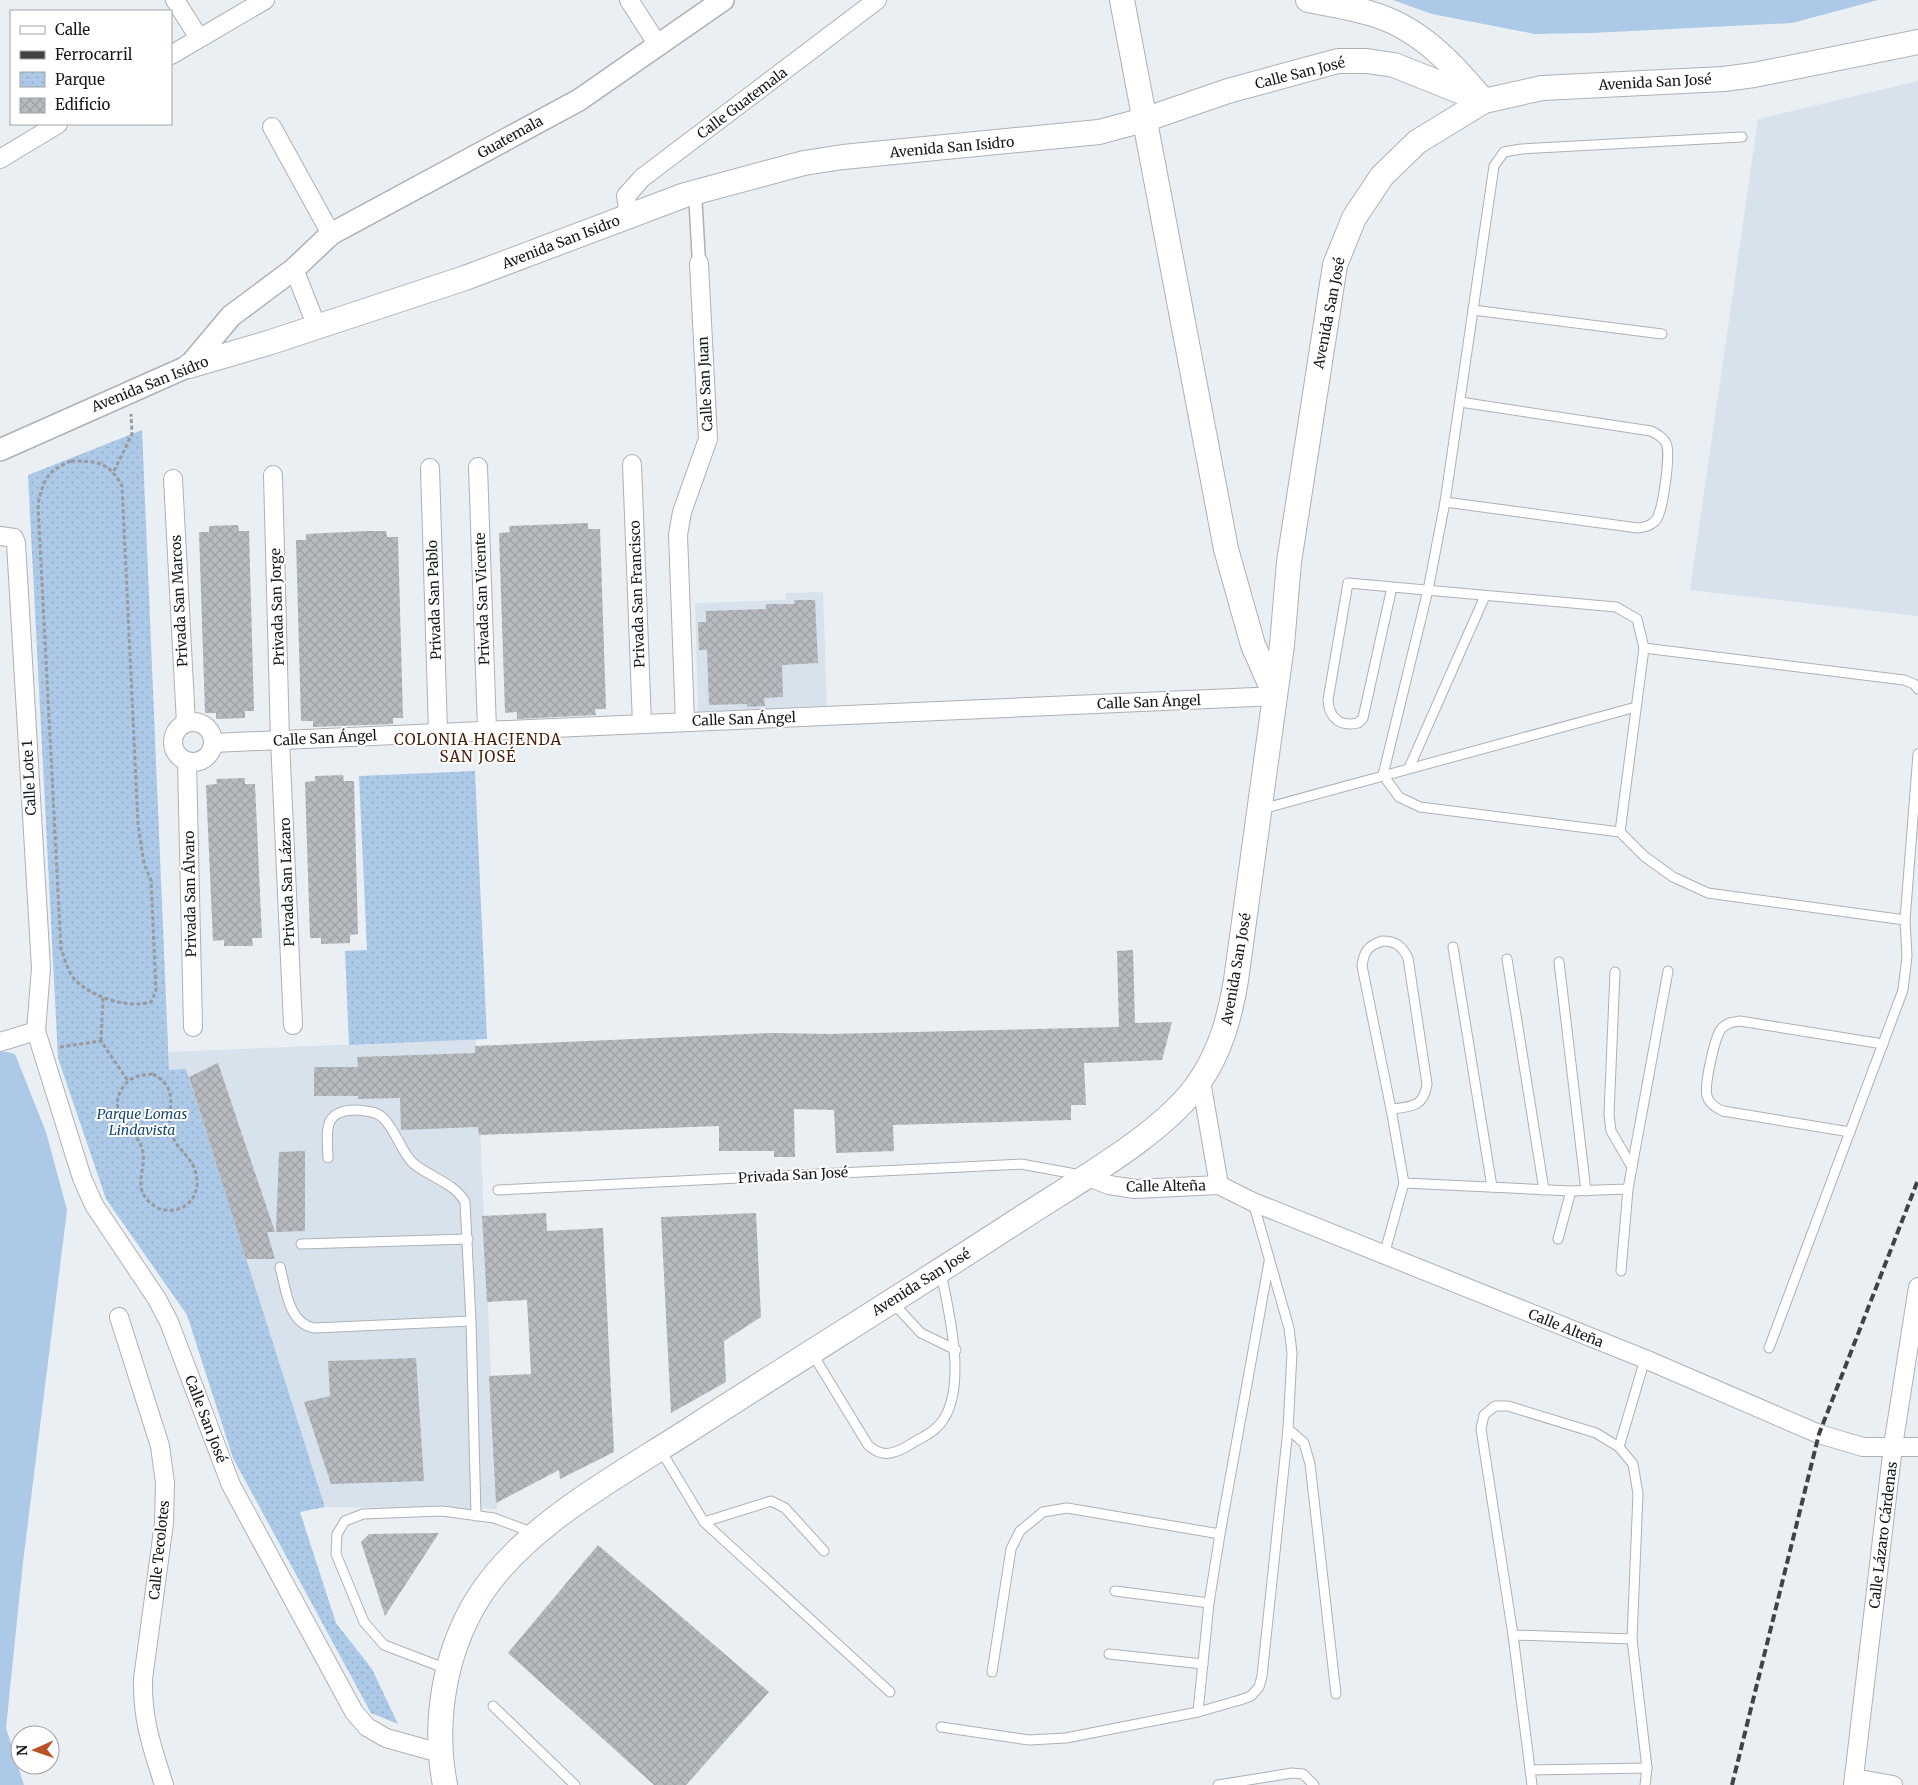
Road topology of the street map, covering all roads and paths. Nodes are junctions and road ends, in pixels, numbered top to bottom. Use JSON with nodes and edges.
{"nodes":[{"id":1,"x":175,"y":0,"type":"edge"},
{"id":2,"x":265,"y":0,"type":"edge"},
{"id":3,"x":629,"y":0,"type":"edge"},
{"id":4,"x":723,"y":0,"type":"edge"},
{"id":5,"x":877,"y":0,"type":"edge"},
{"id":6,"x":1122,"y":0,"type":"edge"},
{"id":7,"x":1308,"y":0,"type":"edge"},
{"id":8,"x":199,"y":38,"type":"junction"},
{"id":9,"x":1918,"y":42,"type":"edge"},
{"id":10,"x":658,"y":46,"type":"junction"},
{"id":11,"x":172,"y":54,"type":"edge"},
{"id":12,"x":1484,"y":101,"type":"junction"},
{"id":13,"x":1144,"y":120,"type":"junction"},
{"id":14,"x":56,"y":125,"type":"edge"},
{"id":15,"x":272,"y":127,"type":"dead end"},
{"id":16,"x":1742,"y":137,"type":"dead end"},
{"id":17,"x":0,"y":159,"type":"edge"},
{"id":18,"x":695,"y":192,"type":"junction"},
{"id":19,"x":629,"y":216,"type":"junction"},
{"id":20,"x":331,"y":234,"type":"junction"},
{"id":21,"x":699,"y":263,"type":"joint"},
{"id":22,"x":294,"y":269,"type":"junction"},
{"id":23,"x":1473,"y":310,"type":"junction"},
{"id":24,"x":317,"y":327,"type":"junction"},
{"id":25,"x":1662,"y":334,"type":"dead end"},
{"id":26,"x":190,"y":366,"type":"junction"},
{"id":27,"x":128,"y":392,"type":"junction"},
{"id":28,"x":1460,"y":402,"type":"junction"},
{"id":29,"x":0,"y":450,"type":"edge"},
{"id":30,"x":632,"y":464,"type":"dead end"},
{"id":31,"x":478,"y":467,"type":"dead end"},
{"id":32,"x":430,"y":468,"type":"dead end"},
{"id":33,"x":114,"y":471,"type":"junction"},
{"id":34,"x":273,"y":475,"type":"dead end"},
{"id":35,"x":173,"y":479,"type":"dead end"},
{"id":36,"x":1445,"y":502,"type":"junction"},
{"id":37,"x":0,"y":536,"type":"edge"},
{"id":38,"x":1392,"y":587,"type":"junction"},
{"id":39,"x":1428,"y":590,"type":"junction"},
{"id":40,"x":1485,"y":596,"type":"junction"},
{"id":41,"x":1644,"y":648,"type":"junction"},
{"id":42,"x":1918,"y":689,"type":"edge"},
{"id":43,"x":1276,"y":696,"type":"junction"},
{"id":44,"x":1636,"y":706,"type":"junction"},
{"id":45,"x":685,"y":722,"type":"junction"},
{"id":46,"x":186,"y":723,"type":"junction"},
{"id":47,"x":642,"y":724,"type":"junction"},
{"id":48,"x":487,"y":730,"type":"junction"},
{"id":49,"x":438,"y":732,"type":"junction"},
{"id":50,"x":280,"y":740,"type":"junction"},
{"id":51,"x":214,"y":742,"type":"junction"},
{"id":52,"x":1918,"y":754,"type":"edge"},
{"id":53,"x":187,"y":762,"type":"junction"},
{"id":54,"x":1409,"y":768,"type":"junction"},
{"id":55,"x":1383,"y":775,"type":"junction"},
{"id":56,"x":1259,"y":809,"type":"junction"},
{"id":57,"x":1620,"y":832,"type":"junction"},
{"id":58,"x":1904,"y":920,"type":"junction"},
{"id":59,"x":1453,"y":947,"type":"dead end"},
{"id":60,"x":1507,"y":959,"type":"dead end"},
{"id":61,"x":1559,"y":962,"type":"dead end"},
{"id":62,"x":1668,"y":971,"type":"dead end"},
{"id":63,"x":1615,"y":972,"type":"dead end"},
{"id":64,"x":103,"y":998,"type":"junction"},
{"id":65,"x":293,"y":1025,"type":"dead end"},
{"id":66,"x":193,"y":1027,"type":"dead end"},
{"id":67,"x":36,"y":1032,"type":"junction"},
{"id":68,"x":101,"y":1041,"type":"junction"},
{"id":69,"x":0,"y":1042,"type":"edge"},
{"id":70,"x":1882,"y":1044,"type":"junction"},
{"id":71,"x":41,"y":1050,"type":"junction"},
{"id":72,"x":128,"y":1081,"type":"junction"},
{"id":73,"x":1200,"y":1081,"type":"junction"},
{"id":74,"x":1391,"y":1109,"type":"junction"},
{"id":75,"x":1850,"y":1132,"type":"junction"},
{"id":76,"x":328,"y":1158,"type":"dead end"},
{"id":77,"x":1632,"y":1168,"type":"junction"},
{"id":78,"x":1086,"y":1176,"type":"junction"},
{"id":79,"x":1404,"y":1183,"type":"junction"},
{"id":80,"x":1219,"y":1185,"type":"junction"},
{"id":81,"x":1492,"y":1187,"type":"junction"},
{"id":82,"x":498,"y":1190,"type":"dead end"},
{"id":83,"x":1544,"y":1190,"type":"junction"},
{"id":84,"x":1571,"y":1190,"type":"junction"},
{"id":85,"x":1628,"y":1190,"type":"junction"},
{"id":86,"x":1586,"y":1191,"type":"junction"},
{"id":87,"x":1253,"y":1202,"type":"junction"},
{"id":88,"x":468,"y":1239,"type":"junction"},
{"id":89,"x":1558,"y":1239,"type":"dead end"},
{"id":90,"x":301,"y":1244,"type":"dead end"},
{"id":91,"x":1384,"y":1255,"type":"junction"},
{"id":92,"x":1270,"y":1260,"type":"junction"},
{"id":93,"x":280,"y":1267,"type":"dead end"},
{"id":94,"x":941,"y":1270,"type":"junction"},
{"id":95,"x":1621,"y":1271,"type":"dead end"},
{"id":96,"x":1918,"y":1287,"type":"edge"},
{"id":97,"x":891,"y":1301,"type":"junction"},
{"id":98,"x":119,"y":1317,"type":"dead end"},
{"id":99,"x":471,"y":1321,"type":"junction"},
{"id":100,"x":1769,"y":1348,"type":"dead end"},
{"id":101,"x":956,"y":1350,"type":"junction"},
{"id":102,"x":811,"y":1351,"type":"junction"},
{"id":103,"x":1645,"y":1359,"type":"junction"},
{"id":104,"x":1288,"y":1429,"type":"junction"},
{"id":105,"x":1893,"y":1446,"type":"junction"},
{"id":106,"x":1619,"y":1447,"type":"junction"},
{"id":107,"x":1918,"y":1447,"type":"edge"},
{"id":108,"x":660,"y":1449,"type":"junction"},
{"id":109,"x":476,"y":1516,"type":"junction"},
{"id":110,"x":704,"y":1522,"type":"junction"},
{"id":111,"x":536,"y":1534,"type":"junction"},
{"id":112,"x":1220,"y":1534,"type":"junction"},
{"id":113,"x":824,"y":1551,"type":"dead end"},
{"id":114,"x":1115,"y":1591,"type":"dead end"},
{"id":115,"x":1209,"y":1602,"type":"junction"},
{"id":116,"x":1513,"y":1635,"type":"junction"},
{"id":117,"x":1632,"y":1640,"type":"junction"},
{"id":118,"x":1109,"y":1654,"type":"dead end"},
{"id":119,"x":1203,"y":1664,"type":"junction"},
{"id":120,"x":448,"y":1670,"type":"junction"},
{"id":121,"x":992,"y":1672,"type":"dead end"},
{"id":122,"x":890,"y":1692,"type":"dead end"},
{"id":123,"x":1336,"y":1694,"type":"dead end"},
{"id":124,"x":493,"y":1706,"type":"dead end"},
{"id":125,"x":1198,"y":1712,"type":"junction"},
{"id":126,"x":941,"y":1727,"type":"dead end"},
{"id":127,"x":440,"y":1752,"type":"junction"},
{"id":128,"x":1647,"y":1768,"type":"junction"},
{"id":129,"x":1531,"y":1770,"type":"junction"},
{"id":130,"x":1854,"y":1781,"type":"edge"},
{"id":131,"x":164,"y":1785,"type":"edge"},
{"id":132,"x":445,"y":1785,"type":"edge"},
{"id":133,"x":575,"y":1785,"type":"edge"},
{"id":134,"x":1218,"y":1785,"type":"edge"},
{"id":135,"x":1314,"y":1785,"type":"edge"},
{"id":136,"x":1532,"y":1785,"type":"edge"},
{"id":137,"x":1645,"y":1785,"type":"edge"},
{"id":138,"x":1893,"y":1785,"type":"edge"}],
"edges":[{"from":1,"to":8,"type":"street"},
{"from":2,"to":8,"type":"street"},
{"from":3,"to":10,"type":"street"},
{"from":4,"to":10,"type":"street","name":"Guatemala"},
{"from":5,"to":19,"type":"street","name":"Calle Guatemala"},
{"from":6,"to":13,"type":"main road"},
{"from":7,"to":12,"type":"main road"},
{"from":8,"to":11,"type":"street"},
{"from":9,"to":12,"type":"main road","name":"Avenida San José"},
{"from":10,"to":20,"type":"street","name":"Guatemala"},
{"from":12,"to":13,"type":"main road","name":"Calle San José"},
{"from":12,"to":43,"type":"main road","name":"Avenida San José"},
{"from":13,"to":18,"type":"main road","name":"Avenida San Isidro"},
{"from":13,"to":43,"type":"main road"},
{"from":14,"to":17,"type":"street"},
{"from":15,"to":20,"type":"street"},
{"from":16,"to":23,"type":"lane"},
{"from":18,"to":19,"type":"main road","name":"Avenida San Isidro"},
{"from":18,"to":21,"type":"street","name":"Calle San Juan"},
{"from":19,"to":24,"type":"main road","name":"Avenida San Isidro"},
{"from":20,"to":22,"type":"street","name":"Guatemala"},
{"from":21,"to":45,"type":"street","name":"Calle San Juan"},
{"from":22,"to":24,"type":"street"},
{"from":22,"to":26,"type":"street"},
{"from":23,"to":25,"type":"lane"},
{"from":23,"to":28,"type":"lane"},
{"from":24,"to":26,"type":"main road","name":"Avenida San Isidro"},
{"from":26,"to":27,"type":"street","name":"Avenida San Isidro"},
{"from":27,"to":29,"type":"street","name":"Avenida San Isidro"},
{"from":27,"to":33,"type":"path"},
{"from":28,"to":36,"type":"lane"},
{"from":28,"to":36,"type":"lane"},
{"from":30,"to":47,"type":"street","name":"Privada San Francisco"},
{"from":31,"to":48,"type":"street","name":"Privada San Vicente"},
{"from":32,"to":49,"type":"street","name":"Privada San Pablo"},
{"from":33,"to":64,"type":"path"},
{"from":33,"to":64,"type":"path"},
{"from":34,"to":50,"type":"street","name":"Privada San Jorge"},
{"from":35,"to":46,"type":"street","name":"Privada San Marcos"},
{"from":36,"to":39,"type":"lane"},
{"from":37,"to":67,"type":"street","name":"Calle Lote 1"},
{"from":38,"to":38,"type":"lane"},
{"from":38,"to":39,"type":"lane"},
{"from":39,"to":40,"type":"lane"},
{"from":39,"to":55,"type":"lane"},
{"from":40,"to":41,"type":"lane"},
{"from":40,"to":54,"type":"lane"},
{"from":41,"to":42,"type":"lane"},
{"from":41,"to":44,"type":"lane"},
{"from":43,"to":45,"type":"street","name":"Calle San Ángel"},
{"from":43,"to":56,"type":"main road","name":"Avenida San José"},
{"from":44,"to":54,"type":"lane"},
{"from":44,"to":57,"type":"lane"},
{"from":45,"to":47,"type":"street","name":"Calle San Ángel"},
{"from":46,"to":51,"type":"street"},
{"from":46,"to":53,"type":"street"},
{"from":47,"to":48,"type":"street","name":"Calle San Ángel"},
{"from":48,"to":49,"type":"street","name":"Calle San Ángel"},
{"from":49,"to":50,"type":"street","name":"Calle San Ángel"},
{"from":50,"to":51,"type":"street","name":"Calle San Ángel"},
{"from":50,"to":65,"type":"street","name":"Privada San Lázaro"},
{"from":51,"to":53,"type":"street"},
{"from":52,"to":58,"type":"lane"},
{"from":53,"to":66,"type":"street","name":"Privada San Álvaro"},
{"from":54,"to":55,"type":"lane"},
{"from":55,"to":56,"type":"lane"},
{"from":55,"to":57,"type":"lane"},
{"from":56,"to":73,"type":"main road","name":"Avenida San José"},
{"from":57,"to":58,"type":"lane"},
{"from":58,"to":70,"type":"lane"},
{"from":59,"to":81,"type":"lane"},
{"from":60,"to":83,"type":"lane"},
{"from":61,"to":86,"type":"lane"},
{"from":62,"to":77,"type":"lane"},
{"from":63,"to":77,"type":"lane"},
{"from":64,"to":68,"type":"path"},
{"from":67,"to":69,"type":"street"},
{"from":67,"to":71,"type":"street","name":"Calle San José"},
{"from":68,"to":71,"type":"path"},
{"from":68,"to":72,"type":"path"},
{"from":70,"to":75,"type":"lane"},
{"from":70,"to":75,"type":"lane"},
{"from":71,"to":127,"type":"street","name":"Calle San José"},
{"from":72,"to":72,"type":"path"},
{"from":73,"to":78,"type":"main road","name":"Avenida San José"},
{"from":73,"to":80,"type":"street","name":"Calle Alteña"},
{"from":74,"to":74,"type":"lane"},
{"from":74,"to":79,"type":"lane"},
{"from":75,"to":100,"type":"lane"},
{"from":76,"to":88,"type":"lane"},
{"from":77,"to":85,"type":"lane"},
{"from":78,"to":80,"type":"street","name":"Calle Alteña"},
{"from":78,"to":82,"type":"lane","name":"Privada San José"},
{"from":78,"to":94,"type":"main road","name":"Avenida San José"},
{"from":79,"to":81,"type":"lane"},
{"from":79,"to":91,"type":"lane"},
{"from":80,"to":87,"type":"street","name":"Calle Alteña"},
{"from":81,"to":83,"type":"lane"},
{"from":83,"to":84,"type":"lane"},
{"from":84,"to":86,"type":"lane"},
{"from":84,"to":89,"type":"lane"},
{"from":85,"to":86,"type":"lane"},
{"from":85,"to":95,"type":"lane"},
{"from":87,"to":91,"type":"street","name":"Calle Alteña"},
{"from":87,"to":92,"type":"lane"},
{"from":88,"to":90,"type":"lane"},
{"from":88,"to":99,"type":"lane"},
{"from":91,"to":103,"type":"street","name":"Calle Alteña"},
{"from":92,"to":104,"type":"lane"},
{"from":92,"to":112,"type":"lane"},
{"from":93,"to":99,"type":"lane"},
{"from":94,"to":97,"type":"main road","name":"Avenida San José"},
{"from":94,"to":101,"type":"lane"},
{"from":96,"to":105,"type":"street","name":"Calle Lázaro Cárdenas"},
{"from":97,"to":101,"type":"lane"},
{"from":97,"to":102,"type":"main road","name":"Avenida San José"},
{"from":98,"to":131,"type":"street","name":"Calle Tecolotes"},
{"from":99,"to":109,"type":"lane"},
{"from":101,"to":102,"type":"lane"},
{"from":102,"to":108,"type":"main road","name":"Avenida San José"},
{"from":103,"to":105,"type":"street","name":"Calle Alteña"},
{"from":103,"to":106,"type":"lane"},
{"from":104,"to":123,"type":"lane"},
{"from":104,"to":125,"type":"lane"},
{"from":105,"to":107,"type":"street","name":"Calle Alteña"},
{"from":105,"to":130,"type":"street","name":"Calle Lázaro Cárdenas"},
{"from":106,"to":116,"type":"lane"},
{"from":106,"to":117,"type":"lane"},
{"from":108,"to":110,"type":"lane"},
{"from":108,"to":111,"type":"main road","name":"Avenida San José"},
{"from":109,"to":111,"type":"lane"},
{"from":109,"to":120,"type":"lane"},
{"from":110,"to":113,"type":"lane"},
{"from":110,"to":122,"type":"lane"},
{"from":111,"to":120,"type":"main road","name":"Avenida San José"},
{"from":112,"to":115,"type":"lane"},
{"from":112,"to":121,"type":"lane"},
{"from":114,"to":115,"type":"lane"},
{"from":115,"to":119,"type":"lane"},
{"from":116,"to":117,"type":"lane"},
{"from":116,"to":129,"type":"lane"},
{"from":117,"to":128,"type":"lane"},
{"from":118,"to":119,"type":"lane"},
{"from":119,"to":125,"type":"lane"},
{"from":120,"to":127,"type":"main road","name":"Avenida San José"},
{"from":124,"to":133,"type":"lane"},
{"from":125,"to":126,"type":"lane"},
{"from":127,"to":132,"type":"main road","name":"Avenida San José"},
{"from":128,"to":129,"type":"lane"},
{"from":128,"to":137,"type":"lane"},
{"from":129,"to":136,"type":"lane"},
{"from":130,"to":138,"type":"street"},
{"from":134,"to":135,"type":"lane"}]}
